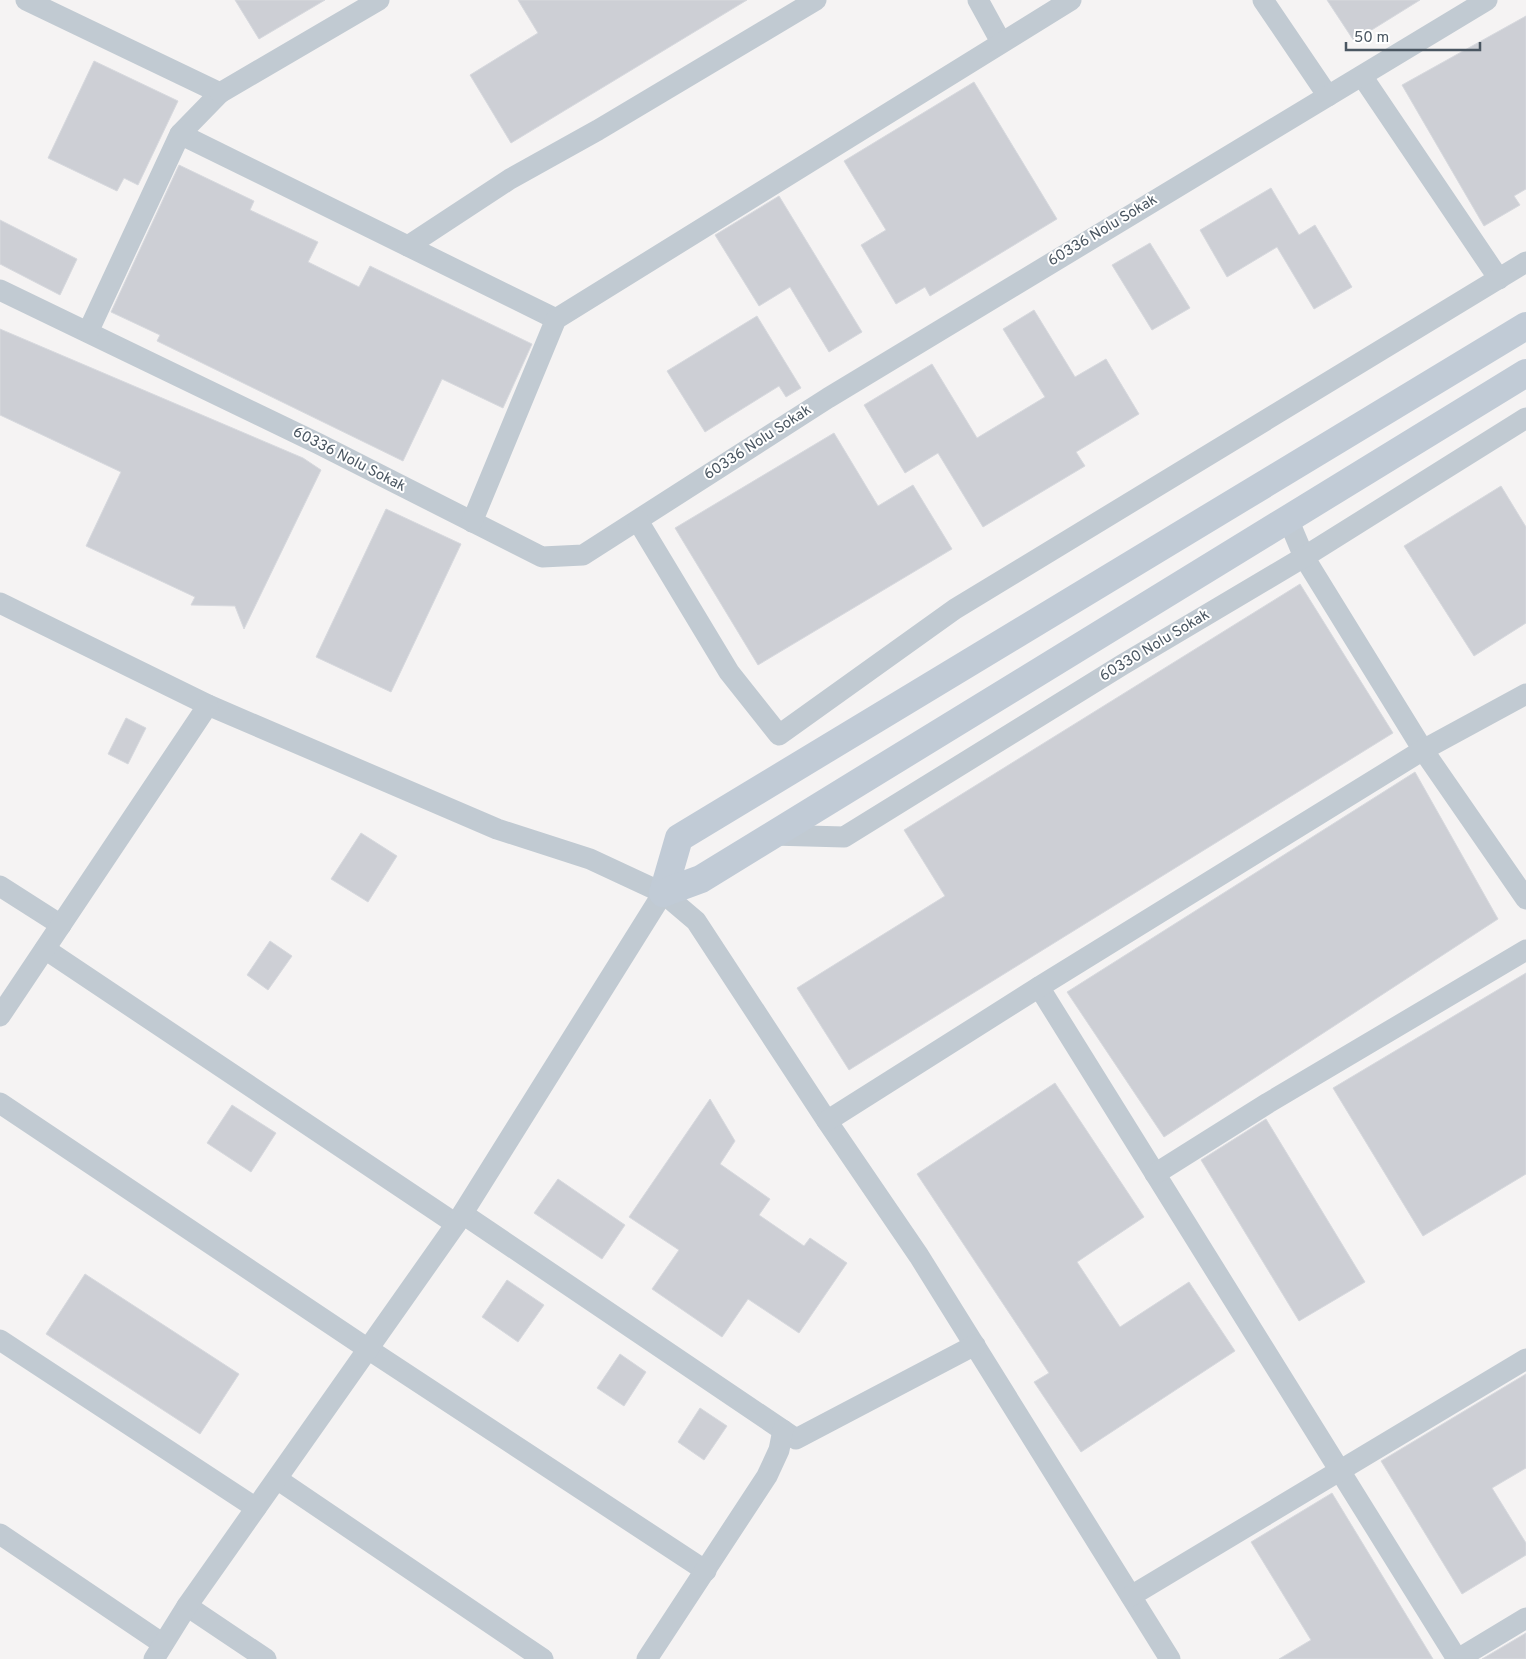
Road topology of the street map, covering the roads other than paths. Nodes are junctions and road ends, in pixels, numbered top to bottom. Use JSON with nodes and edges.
{"nodes":[{"id":1,"x":26,"y":0,"type":"edge"},
{"id":2,"x":379,"y":0,"type":"edge"},
{"id":3,"x":816,"y":0,"type":"edge"},
{"id":4,"x":978,"y":0,"type":"edge"},
{"id":5,"x":1071,"y":0,"type":"edge"},
{"id":6,"x":1262,"y":0,"type":"edge"},
{"id":7,"x":1487,"y":0,"type":"edge"},
{"id":8,"x":1001,"y":42,"type":"junction"},
{"id":9,"x":1362,"y":76,"type":"junction"},
{"id":10,"x":220,"y":93,"type":"junction"},
{"id":11,"x":1328,"y":96,"type":"junction"},
{"id":12,"x":180,"y":134,"type":"junction"},
{"id":13,"x":408,"y":246,"type":"junction"},
{"id":14,"x":1526,"y":262,"type":"edge"},
{"id":15,"x":1498,"y":279,"type":"junction"},
{"id":16,"x":0,"y":290,"type":"edge"},
{"id":17,"x":556,"y":319,"type":"junction"},
{"id":18,"x":1526,"y":326,"type":"edge"},
{"id":19,"x":88,"y":332,"type":"junction"},
{"id":20,"x":1526,"y":373,"type":"edge"},
{"id":21,"x":1526,"y":418,"type":"edge"},
{"id":22,"x":1288,"y":519,"type":"junction"},
{"id":23,"x":638,"y":521,"type":"junction"},
{"id":24,"x":472,"y":522,"type":"junction"},
{"id":25,"x":1304,"y":557,"type":"junction"},
{"id":26,"x":0,"y":603,"type":"edge"},
{"id":27,"x":1526,"y":694,"type":"edge"},
{"id":28,"x":208,"y":705,"type":"junction"},
{"id":29,"x":1424,"y":750,"type":"junction"},
{"id":30,"x":772,"y":835,"type":"junction"},
{"id":31,"x":0,"y":886,"type":"edge"},
{"id":32,"x":663,"y":893,"type":"junction"},
{"id":33,"x":1526,"y":899,"type":"edge"},
{"id":34,"x":61,"y":925,"type":"junction"},
{"id":35,"x":45,"y":949,"type":"junction"},
{"id":36,"x":1526,"y":950,"type":"edge"},
{"id":37,"x":1038,"y":987,"type":"junction"},
{"id":38,"x":0,"y":1016,"type":"edge"},
{"id":39,"x":0,"y":1103,"type":"edge"},
{"id":40,"x":828,"y":1121,"type":"junction"},
{"id":41,"x":1155,"y":1174,"type":"junction"},
{"id":42,"x":459,"y":1219,"type":"junction"},
{"id":43,"x":0,"y":1340,"type":"edge"},
{"id":44,"x":975,"y":1345,"type":"junction"},
{"id":45,"x":368,"y":1349,"type":"junction"},
{"id":46,"x":1526,"y":1359,"type":"edge"},
{"id":47,"x":783,"y":1430,"type":"junction"},
{"id":48,"x":1339,"y":1469,"type":"junction"},
{"id":49,"x":277,"y":1479,"type":"junction"},
{"id":50,"x":256,"y":1508,"type":"junction"},
{"id":51,"x":0,"y":1534,"type":"edge"},
{"id":52,"x":706,"y":1571,"type":"junction"},
{"id":53,"x":1131,"y":1596,"type":"junction"},
{"id":54,"x":187,"y":1606,"type":"junction"},
{"id":55,"x":1526,"y":1618,"type":"edge"},
{"id":56,"x":158,"y":1652,"type":"edge"},
{"id":57,"x":266,"y":1659,"type":"edge"},
{"id":58,"x":543,"y":1659,"type":"edge"},
{"id":59,"x":647,"y":1659,"type":"edge"},
{"id":60,"x":1170,"y":1659,"type":"edge"},
{"id":61,"x":1458,"y":1659,"type":"edge"}],
"edges":[{"from":1,"to":10,"type":"street"},
{"from":2,"to":10,"type":"street"},
{"from":3,"to":13,"type":"street"},
{"from":4,"to":8,"type":"street"},
{"from":5,"to":8,"type":"street"},
{"from":6,"to":11,"type":"street"},
{"from":7,"to":9,"type":"street","name":"60336 Nolu Sokak"},
{"from":8,"to":17,"type":"street"},
{"from":9,"to":11,"type":"street","name":"60336 Nolu Sokak"},
{"from":9,"to":15,"type":"street"},
{"from":10,"to":12,"type":"street"},
{"from":11,"to":23,"type":"street","name":"60336 Nolu Sokak"},
{"from":12,"to":13,"type":"street"},
{"from":12,"to":19,"type":"street"},
{"from":13,"to":17,"type":"street"},
{"from":14,"to":15,"type":"street"},
{"from":15,"to":23,"type":"street"},
{"from":16,"to":19,"type":"street","name":"60336 Nolu Sokak"},
{"from":17,"to":24,"type":"street"},
{"from":18,"to":32,"type":"street"},
{"from":19,"to":24,"type":"street","name":"60336 Nolu Sokak"},
{"from":20,"to":22,"type":"street"},
{"from":21,"to":25,"type":"street","name":"60330 Nolu Sokak"},
{"from":22,"to":25,"type":"street"},
{"from":22,"to":30,"type":"street"},
{"from":23,"to":24,"type":"street","name":"60336 Nolu Sokak"},
{"from":25,"to":29,"type":"street"},
{"from":25,"to":30,"type":"street","name":"60330 Nolu Sokak"},
{"from":26,"to":28,"type":"street"},
{"from":27,"to":29,"type":"street"},
{"from":28,"to":32,"type":"street"},
{"from":28,"to":34,"type":"street"},
{"from":29,"to":33,"type":"street"},
{"from":29,"to":37,"type":"street"},
{"from":30,"to":32,"type":"street"},
{"from":31,"to":34,"type":"street"},
{"from":32,"to":40,"type":"street"},
{"from":32,"to":42,"type":"street"},
{"from":34,"to":35,"type":"street"},
{"from":35,"to":38,"type":"street"},
{"from":35,"to":42,"type":"street"},
{"from":36,"to":41,"type":"street"},
{"from":37,"to":40,"type":"street"},
{"from":37,"to":41,"type":"street"},
{"from":39,"to":45,"type":"street"},
{"from":40,"to":44,"type":"street"},
{"from":41,"to":48,"type":"street"},
{"from":42,"to":45,"type":"street"},
{"from":42,"to":47,"type":"street"},
{"from":43,"to":50,"type":"street"},
{"from":44,"to":47,"type":"street"},
{"from":44,"to":53,"type":"street"},
{"from":45,"to":49,"type":"street"},
{"from":45,"to":52,"type":"street"},
{"from":46,"to":48,"type":"street"},
{"from":47,"to":52,"type":"street"},
{"from":48,"to":53,"type":"street"},
{"from":48,"to":61,"type":"street"},
{"from":49,"to":50,"type":"street"},
{"from":49,"to":58,"type":"street"},
{"from":50,"to":54,"type":"street"},
{"from":51,"to":56,"type":"street"},
{"from":52,"to":59,"type":"street"},
{"from":53,"to":60,"type":"street"},
{"from":54,"to":56,"type":"street"},
{"from":54,"to":57,"type":"street"},
{"from":55,"to":61,"type":"street"}]}
